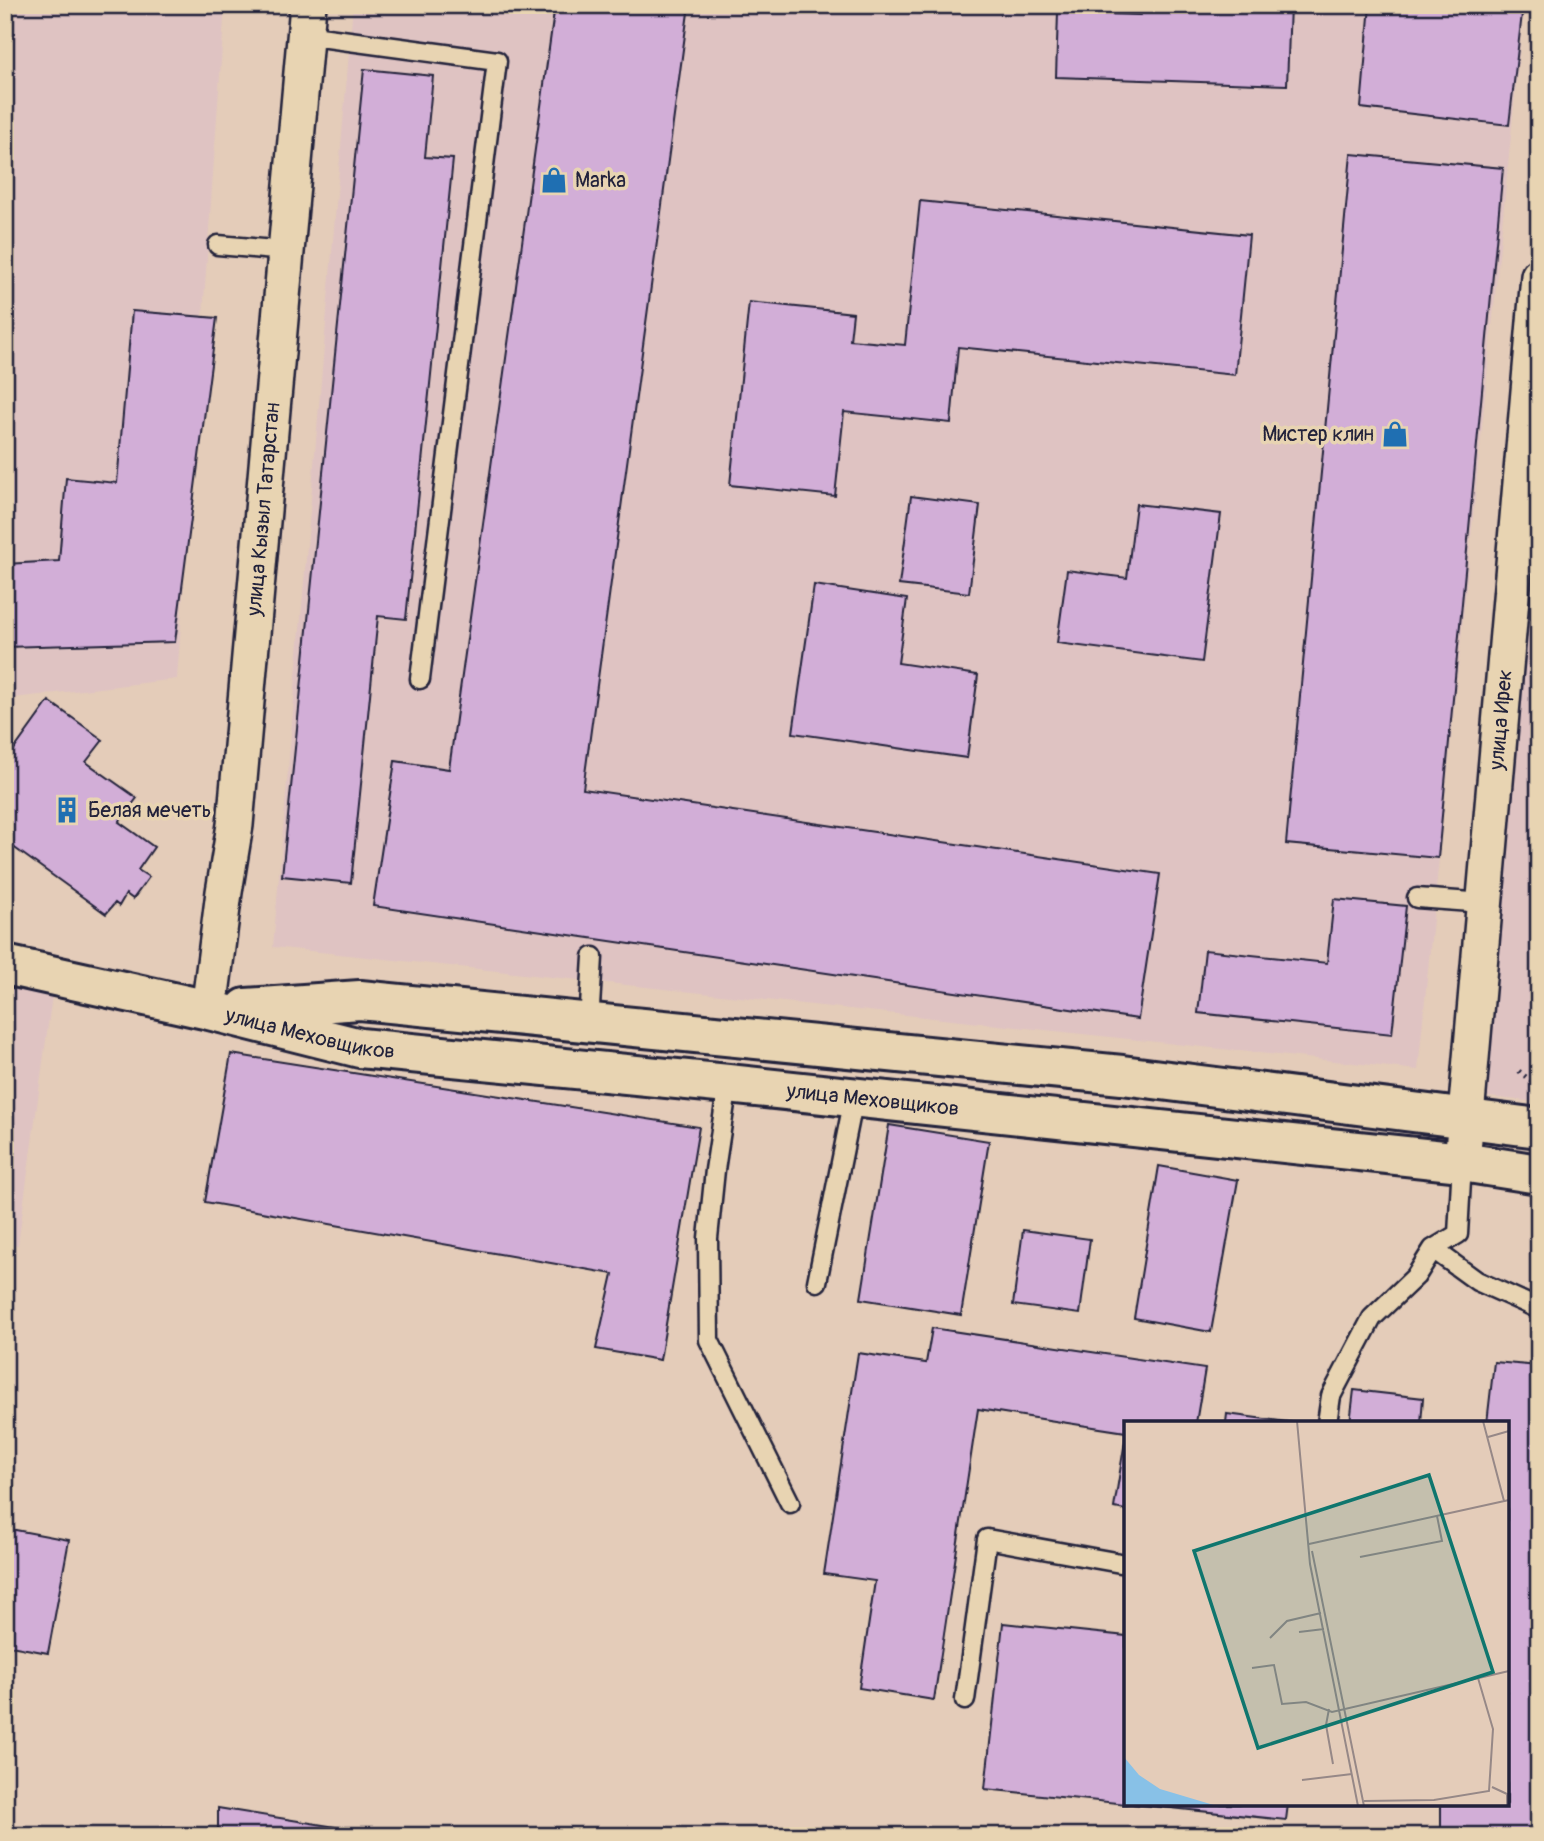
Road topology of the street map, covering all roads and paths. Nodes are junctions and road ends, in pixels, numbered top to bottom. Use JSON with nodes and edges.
{"nodes":[{"id":1,"x":307,"y":20,"type":"edge"},
{"id":2,"x":218,"y":245,"type":"dead end"},
{"id":3,"x":286,"y":251,"type":"junction"},
{"id":4,"x":1539,"y":276,"type":"edge"},
{"id":5,"x":421,"y":679,"type":"dead end"},
{"id":6,"x":1417,"y":898,"type":"dead end"},
{"id":7,"x":1485,"y":903,"type":"junction"},
{"id":8,"x":593,"y":957,"type":"dead end"},
{"id":9,"x":5,"y":965,"type":"edge"},
{"id":10,"x":209,"y":1010,"type":"junction"},
{"id":11,"x":589,"y":1023,"type":"junction"},
{"id":12,"x":1520,"y":1071,"type":"dead end"},
{"id":13,"x":729,"y":1084,"type":"junction"},
{"id":14,"x":1539,"y":1087,"type":"edge"},
{"id":15,"x":854,"y":1098,"type":"junction"},
{"id":16,"x":1466,"y":1119,"type":"junction"},
{"id":17,"x":1539,"y":1128,"type":"edge"},
{"id":18,"x":1462,"y":1162,"type":"junction"},
{"id":19,"x":1539,"y":1174,"type":"edge"},
{"id":20,"x":1433,"y":1249,"type":"junction"},
{"id":21,"x":817,"y":1282,"type":"dead end"},
{"id":22,"x":1539,"y":1309,"type":"edge"},
{"id":23,"x":1327,"y":1421,"type":"edge"},
{"id":24,"x":790,"y":1503,"type":"dead end"},
{"id":25,"x":1124,"y":1564,"type":"edge"},
{"id":26,"x":965,"y":1700,"type":"dead end"}],
"edges":[{"from":1,"to":3,"type":"street","name":"улица Кызыл Татарстан"},
{"from":1,"to":5,"type":"lane"},
{"from":2,"to":3,"type":"lane"},
{"from":3,"to":10,"type":"street","name":"улица Кызыл Татарстан"},
{"from":4,"to":7,"type":"street","name":"улица Ирек"},
{"from":6,"to":7,"type":"lane"},
{"from":7,"to":16,"type":"street","name":"улица Ирек"},
{"from":8,"to":11,"type":"lane"},
{"from":9,"to":10,"type":"main road","name":"улица Меховщиков"},
{"from":10,"to":11,"type":"main road","name":"улица Меховщиков"},
{"from":10,"to":13,"type":"main road","name":"улица Меховщиков"},
{"from":11,"to":16,"type":"main road","name":"улица Меховщиков"},
{"from":12,"to":14,"type":"path"},
{"from":13,"to":15,"type":"main road","name":"улица Меховщиков"},
{"from":13,"to":24,"type":"lane"},
{"from":15,"to":18,"type":"main road","name":"улица Меховщиков"},
{"from":15,"to":21,"type":"lane"},
{"from":16,"to":17,"type":"main road","name":"улица Меховщиков"},
{"from":16,"to":18,"type":"street","name":"улица Ирек"},
{"from":18,"to":19,"type":"main road","name":"улица Меховщиков"},
{"from":18,"to":20,"type":"lane"},
{"from":20,"to":22,"type":"lane"},
{"from":20,"to":23,"type":"lane"},
{"from":25,"to":26,"type":"lane"}]}
